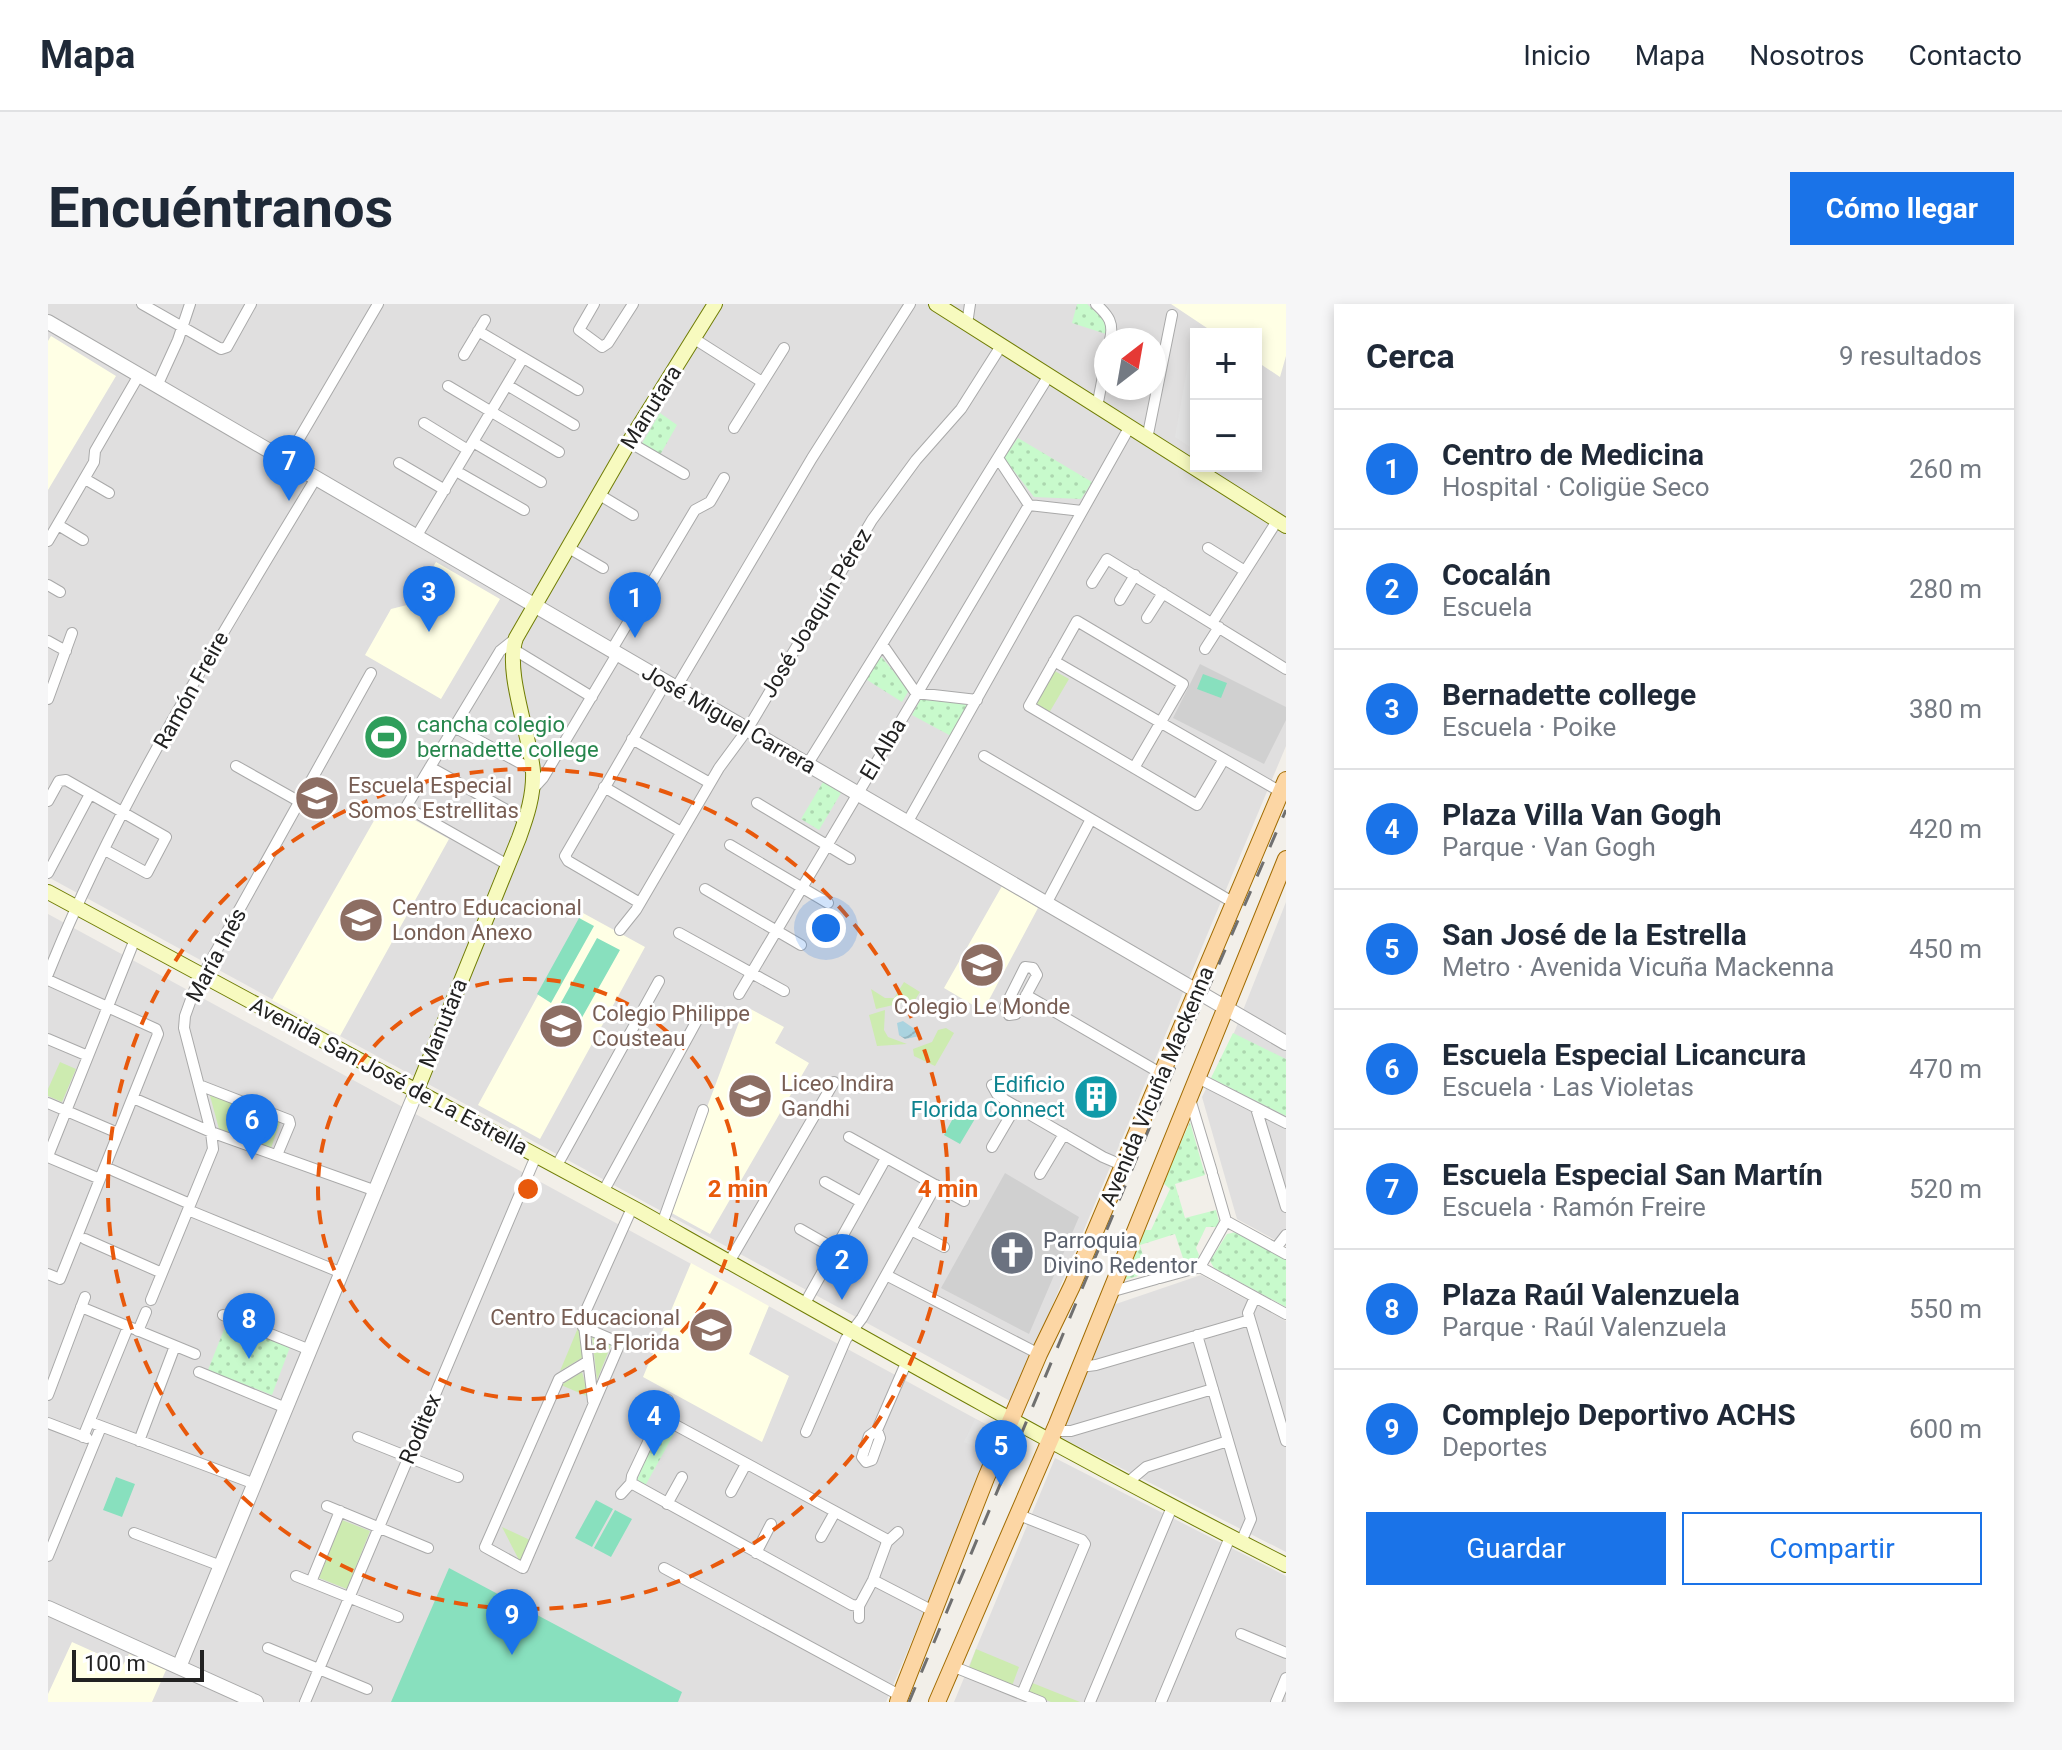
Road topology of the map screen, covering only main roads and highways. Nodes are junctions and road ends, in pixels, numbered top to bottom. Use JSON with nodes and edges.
{"nodes":[{"id":1,"x":715,"y":304,"type":"edge"},
{"id":2,"x":936,"y":304,"type":"edge"},
{"id":3,"x":1282,"y":524,"type":"edge"},
{"id":4,"x":1284,"y":786,"type":"edge"},
{"id":5,"x":1286,"y":859,"type":"edge"},
{"id":6,"x":48,"y":892,"type":"edge"},
{"id":7,"x":48,"y":900,"type":"edge"},
{"id":8,"x":75,"y":910,"type":"junction"},
{"id":9,"x":415,"y":1094,"type":"junction"},
{"id":10,"x":534,"y":1159,"type":"junction"},
{"id":11,"x":631,"y":1211,"type":"junction"},
{"id":12,"x":728,"y":1264,"type":"junction"},
{"id":13,"x":1012,"y":1417,"type":"junction"},
{"id":14,"x":1052,"y":1436,"type":"junction"},
{"id":15,"x":1286,"y":1565,"type":"edge"},
{"id":16,"x":899,"y":1699,"type":"edge"},
{"id":17,"x":937,"y":1702,"type":"edge"}],
"edges":[{"from":1,"to":9,"type":"main road","name":"Manutara"},
{"from":2,"to":3,"type":"main road"},
{"from":4,"to":13,"type":"main road","name":"Avenida Vicuña Mackenna"},
{"from":5,"to":14,"type":"main road"},
{"from":6,"to":8,"type":"main road","name":"Avenida San José de La Estrella"},
{"from":7,"to":8,"type":"main road","name":"Avenida San José de La Estrella"},
{"from":8,"to":9,"type":"main road","name":"Avenida San José de La Estrella"},
{"from":9,"to":10,"type":"main road","name":"Avenida San José de La Estrella"},
{"from":10,"to":11,"type":"main road","name":"Avenida San José de La Estrella"},
{"from":10,"to":11,"type":"main road","name":"Avenida San José de La Estrella"},
{"from":11,"to":12,"type":"main road","name":"Avenida San José de La Estrella"},
{"from":11,"to":12,"type":"main road","name":"Avenida San José de La Estrella"},
{"from":12,"to":13,"type":"main road","name":"Avenida San José de La Estrella"},
{"from":13,"to":14,"type":"main road","name":"Avenida San José de La Estrella"},
{"from":13,"to":16,"type":"main road","name":"Avenida Vicuña Mackenna"},
{"from":14,"to":15,"type":"main road","name":"Avenida San José de La Estrella"},
{"from":14,"to":17,"type":"main road"}]}
